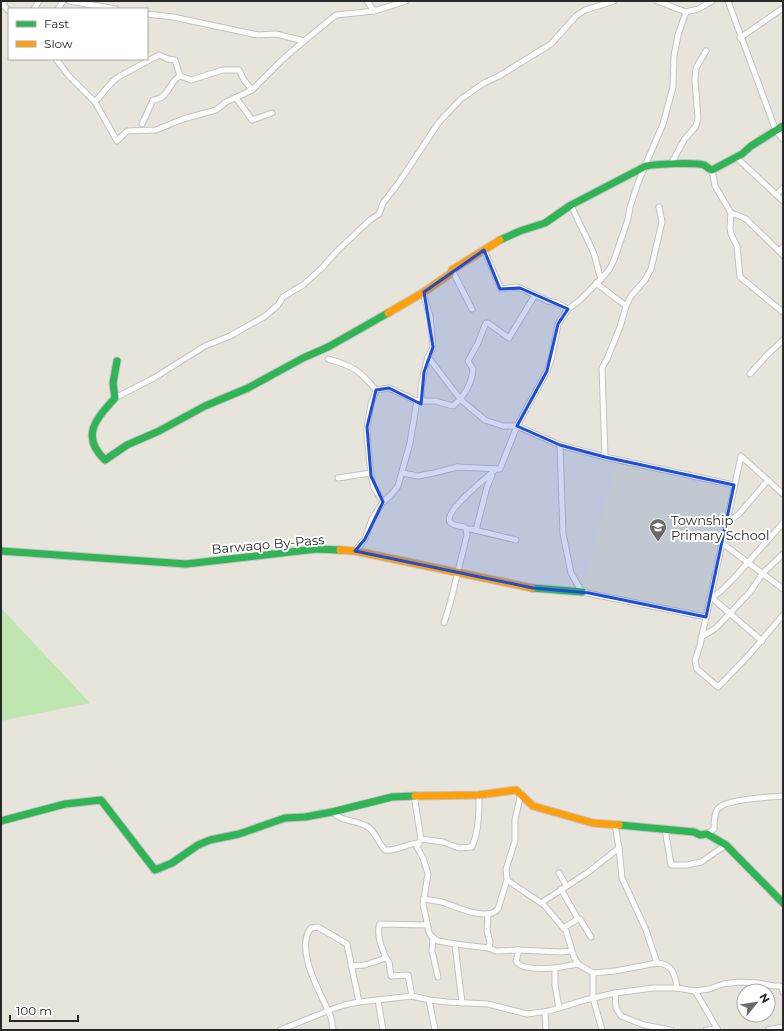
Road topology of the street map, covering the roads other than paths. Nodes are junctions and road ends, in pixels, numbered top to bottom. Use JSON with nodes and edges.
{"nodes":[{"id":1,"x":5,"y":1,"type":"edge"},
{"id":2,"x":69,"y":1,"type":"edge"},
{"id":3,"x":368,"y":1,"type":"edge"},
{"id":4,"x":406,"y":1,"type":"edge"},
{"id":5,"x":614,"y":1,"type":"edge"},
{"id":6,"x":656,"y":1,"type":"edge"},
{"id":7,"x":712,"y":1,"type":"edge"},
{"id":8,"x":728,"y":1,"type":"edge"},
{"id":9,"x":663,"y":2,"type":"edge"},
{"id":10,"x":110,"y":8,"type":"edge"},
{"id":11,"x":783,"y":8,"type":"edge"},
{"id":12,"x":8,"y":10,"type":"edge"},
{"id":13,"x":374,"y":11,"type":"junction"},
{"id":14,"x":686,"y":12,"type":"junction"},
{"id":15,"x":148,"y":14,"type":"edge"},
{"id":16,"x":740,"y":38,"type":"junction"},
{"id":17,"x":304,"y":41,"type":"junction"},
{"id":18,"x":706,"y":51,"type":"dead end"},
{"id":19,"x":57,"y":60,"type":"edge"},
{"id":20,"x":180,"y":76,"type":"junction"},
{"id":21,"x":252,"y":90,"type":"junction"},
{"id":22,"x":236,"y":98,"type":"junction"},
{"id":23,"x":95,"y":102,"type":"junction"},
{"id":24,"x":272,"y":113,"type":"dead end"},
{"id":25,"x":142,"y":124,"type":"dead end"},
{"id":26,"x":783,"y":126,"type":"edge"},
{"id":27,"x":776,"y":131,"type":"junction"},
{"id":28,"x":783,"y":139,"type":"edge"},
{"id":29,"x":736,"y":157,"type":"junction"},
{"id":30,"x":671,"y":164,"type":"junction"},
{"id":31,"x":646,"y":166,"type":"junction"},
{"id":32,"x":712,"y":170,"type":"junction"},
{"id":33,"x":783,"y":188,"type":"edge"},
{"id":34,"x":777,"y":194,"type":"junction"},
{"id":35,"x":783,"y":201,"type":"edge"},
{"id":36,"x":571,"y":205,"type":"junction"},
{"id":37,"x":659,"y":207,"type":"dead end"},
{"id":38,"x":731,"y":213,"type":"junction"},
{"id":39,"x":783,"y":247,"type":"edge"},
{"id":40,"x":484,"y":250,"type":"junction"},
{"id":41,"x":781,"y":253,"type":"edge"},
{"id":42,"x":452,"y":270,"type":"junction"},
{"id":43,"x":601,"y":279,"type":"junction"},
{"id":44,"x":596,"y":283,"type":"junction"},
{"id":45,"x":424,"y":292,"type":"junction"},
{"id":46,"x":535,"y":296,"type":"junction"},
{"id":47,"x":626,"y":306,"type":"junction"},
{"id":48,"x":472,"y":309,"type":"dead end"},
{"id":49,"x":568,"y":309,"type":"junction"},
{"id":50,"x":783,"y":312,"type":"edge"},
{"id":51,"x":783,"y":340,"type":"edge"},
{"id":52,"x":428,"y":357,"type":"junction"},
{"id":53,"x":328,"y":359,"type":"dead end"},
{"id":54,"x":117,"y":361,"type":"dead end"},
{"id":55,"x":750,"y":374,"type":"dead end"},
{"id":56,"x":376,"y":390,"type":"junction"},
{"id":57,"x":116,"y":398,"type":"junction"},
{"id":58,"x":461,"y":400,"type":"junction"},
{"id":59,"x":419,"y":401,"type":"junction"},
{"id":60,"x":517,"y":426,"type":"junction"},
{"id":61,"x":560,"y":445,"type":"junction"},
{"id":62,"x":605,"y":457,"type":"junction"},
{"id":63,"x":495,"y":471,"type":"junction"},
{"id":64,"x":371,"y":473,"type":"junction"},
{"id":65,"x":402,"y":473,"type":"junction"},
{"id":66,"x":338,"y":478,"type":"dead end"},
{"id":67,"x":768,"y":480,"type":"junction"},
{"id":68,"x":734,"y":484,"type":"junction"},
{"id":69,"x":783,"y":494,"type":"edge"},
{"id":70,"x":383,"y":502,"type":"junction"},
{"id":71,"x":727,"y":523,"type":"junction"},
{"id":72,"x":783,"y":523,"type":"edge"},
{"id":73,"x":466,"y":529,"type":"junction"},
{"id":74,"x":476,"y":530,"type":"junction"},
{"id":75,"x":516,"y":540,"type":"dead end"},
{"id":76,"x":722,"y":543,"type":"junction"},
{"id":77,"x":1,"y":551,"type":"edge"},
{"id":78,"x":354,"y":551,"type":"junction"},
{"id":79,"x":783,"y":554,"type":"edge"},
{"id":80,"x":748,"y":562,"type":"junction"},
{"id":81,"x":458,"y":573,"type":"junction"},
{"id":82,"x":763,"y":573,"type":"junction"},
{"id":83,"x":783,"y":589,"type":"edge"},
{"id":84,"x":582,"y":592,"type":"junction"},
{"id":85,"x":710,"y":599,"type":"junction"},
{"id":86,"x":728,"y":613,"type":"junction"},
{"id":87,"x":783,"y":615,"type":"edge"},
{"id":88,"x":706,"y":617,"type":"junction"},
{"id":89,"x":444,"y":623,"type":"dead end"},
{"id":90,"x":700,"y":637,"type":"junction"},
{"id":91,"x":762,"y":641,"type":"junction"},
{"id":92,"x":521,"y":793,"type":"junction"},
{"id":93,"x":414,"y":795,"type":"junction"},
{"id":94,"x":480,"y":795,"type":"junction"},
{"id":95,"x":783,"y":796,"type":"edge"},
{"id":96,"x":332,"y":812,"type":"junction"},
{"id":97,"x":1,"y":821,"type":"edge"},
{"id":98,"x":616,"y":825,"type":"junction"},
{"id":99,"x":665,"y":829,"type":"junction"},
{"id":100,"x":707,"y":834,"type":"junction"},
{"id":101,"x":419,"y":841,"type":"junction"},
{"id":102,"x":726,"y":845,"type":"junction"},
{"id":103,"x":619,"y":848,"type":"junction"},
{"id":104,"x":559,"y":873,"type":"dead end"},
{"id":105,"x":507,"y":880,"type":"junction"},
{"id":106,"x":566,"y":885,"type":"junction"},
{"id":107,"x":561,"y":889,"type":"junction"},
{"id":108,"x":424,"y":899,"type":"junction"},
{"id":109,"x":541,"y":903,"type":"junction"},
{"id":110,"x":783,"y":903,"type":"edge"},
{"id":111,"x":488,"y":914,"type":"junction"},
{"id":112,"x":578,"y":919,"type":"junction"},
{"id":113,"x":427,"y":925,"type":"junction"},
{"id":114,"x":563,"y":928,"type":"junction"},
{"id":115,"x":590,"y":937,"type":"dead end"},
{"id":116,"x":433,"y":938,"type":"junction"},
{"id":117,"x":455,"y":944,"type":"junction"},
{"id":118,"x":489,"y":948,"type":"junction"},
{"id":119,"x":518,"y":950,"type":"junction"},
{"id":120,"x":572,"y":951,"type":"junction"},
{"id":121,"x":386,"y":958,"type":"junction"},
{"id":122,"x":657,"y":963,"type":"junction"},
{"id":123,"x":578,"y":964,"type":"junction"},
{"id":124,"x":351,"y":966,"type":"junction"},
{"id":125,"x":555,"y":968,"type":"junction"},
{"id":126,"x":593,"y":973,"type":"junction"},
{"id":127,"x":438,"y":977,"type":"dead end"},
{"id":128,"x":677,"y":988,"type":"junction"},
{"id":129,"x":695,"y":991,"type":"junction"},
{"id":130,"x":783,"y":992,"type":"edge"},
{"id":131,"x":615,"y":993,"type":"junction"},
{"id":132,"x":412,"y":996,"type":"junction"},
{"id":133,"x":593,"y":998,"type":"junction"},
{"id":134,"x":378,"y":1000,"type":"junction"},
{"id":135,"x":429,"y":1000,"type":"junction"},
{"id":136,"x":359,"y":1002,"type":"junction"},
{"id":137,"x":462,"y":1003,"type":"junction"},
{"id":138,"x":559,"y":1008,"type":"junction"},
{"id":139,"x":327,"y":1010,"type":"junction"},
{"id":140,"x":544,"y":1012,"type":"junction"},
{"id":141,"x":783,"y":1027,"type":"edge"},
{"id":142,"x":718,"y":1029,"type":"edge"},
{"id":143,"x":280,"y":1030,"type":"edge"},
{"id":144,"x":332,"y":1030,"type":"edge"},
{"id":145,"x":383,"y":1030,"type":"edge"},
{"id":146,"x":435,"y":1030,"type":"edge"},
{"id":147,"x":546,"y":1030,"type":"edge"},
{"id":148,"x":602,"y":1030,"type":"edge"},
{"id":149,"x":671,"y":1030,"type":"edge"},
{"id":150,"x":706,"y":1030,"type":"edge"},
{"id":151,"x":768,"y":1030,"type":"edge"}],
"edges":[{"from":1,"to":12,"type":"street"},
{"from":2,"to":10,"type":"street"},
{"from":3,"to":13,"type":"street"},
{"from":4,"to":13,"type":"street"},
{"from":5,"to":57,"type":"street"},
{"from":6,"to":9,"type":"street"},
{"from":7,"to":14,"type":"street"},
{"from":8,"to":16,"type":"street"},
{"from":9,"to":14,"type":"street"},
{"from":11,"to":16,"type":"street"},
{"from":13,"to":17,"type":"street"},
{"from":14,"to":31,"type":"street"},
{"from":15,"to":17,"type":"street"},
{"from":16,"to":27,"type":"street"},
{"from":17,"to":21,"type":"street"},
{"from":18,"to":30,"type":"street"},
{"from":19,"to":23,"type":"street"},
{"from":20,"to":21,"type":"street"},
{"from":20,"to":23,"type":"street"},
{"from":20,"to":25,"type":"street"},
{"from":21,"to":22,"type":"street"},
{"from":22,"to":23,"type":"street"},
{"from":22,"to":24,"type":"street"},
{"from":26,"to":27,"type":"main road"},
{"from":27,"to":28,"type":"street"},
{"from":27,"to":29,"type":"main road"},
{"from":29,"to":32,"type":"main road"},
{"from":29,"to":34,"type":"street"},
{"from":30,"to":31,"type":"main road"},
{"from":30,"to":32,"type":"main road"},
{"from":31,"to":36,"type":"main road"},
{"from":31,"to":43,"type":"street"},
{"from":32,"to":38,"type":"street"},
{"from":33,"to":34,"type":"street"},
{"from":34,"to":35,"type":"street"},
{"from":36,"to":40,"type":"main road"},
{"from":36,"to":43,"type":"street"},
{"from":37,"to":47,"type":"street"},
{"from":38,"to":41,"type":"street"},
{"from":38,"to":50,"type":"street"},
{"from":39,"to":41,"type":"street"},
{"from":40,"to":42,"type":"main road"},
{"from":40,"to":46,"type":"street"},
{"from":42,"to":45,"type":"main road"},
{"from":42,"to":48,"type":"street"},
{"from":43,"to":44,"type":"street"},
{"from":44,"to":47,"type":"street"},
{"from":44,"to":49,"type":"street"},
{"from":45,"to":52,"type":"street"},
{"from":45,"to":57,"type":"main road"},
{"from":46,"to":49,"type":"street"},
{"from":46,"to":58,"type":"street"},
{"from":47,"to":62,"type":"street"},
{"from":49,"to":60,"type":"street"},
{"from":51,"to":55,"type":"street"},
{"from":52,"to":58,"type":"street"},
{"from":52,"to":59,"type":"street"},
{"from":53,"to":56,"type":"street"},
{"from":54,"to":57,"type":"main road"},
{"from":56,"to":59,"type":"street"},
{"from":56,"to":64,"type":"street"},
{"from":58,"to":59,"type":"street"},
{"from":58,"to":60,"type":"street"},
{"from":59,"to":65,"type":"street"},
{"from":60,"to":61,"type":"street"},
{"from":60,"to":63,"type":"street"},
{"from":61,"to":62,"type":"street"},
{"from":61,"to":84,"type":"street"},
{"from":62,"to":68,"type":"street"},
{"from":63,"to":65,"type":"street"},
{"from":63,"to":73,"type":"street"},
{"from":63,"to":74,"type":"street"},
{"from":64,"to":66,"type":"street"},
{"from":64,"to":70,"type":"street"},
{"from":65,"to":70,"type":"street"},
{"from":67,"to":68,"type":"street"},
{"from":67,"to":69,"type":"street"},
{"from":67,"to":71,"type":"street"},
{"from":68,"to":71,"type":"street"},
{"from":70,"to":78,"type":"street"},
{"from":71,"to":76,"type":"street"},
{"from":72,"to":80,"type":"street"},
{"from":73,"to":74,"type":"street"},
{"from":73,"to":81,"type":"street"},
{"from":74,"to":75,"type":"street"},
{"from":76,"to":80,"type":"street"},
{"from":76,"to":85,"type":"street"},
{"from":77,"to":78,"type":"main road","name":"Barwaqo By-Pass"},
{"from":78,"to":81,"type":"main road","name":"Barwaqo By-Pass"},
{"from":79,"to":82,"type":"street"},
{"from":80,"to":82,"type":"street"},
{"from":80,"to":85,"type":"street"},
{"from":81,"to":84,"type":"main road","name":"Barwaqo By-Pass"},
{"from":81,"to":89,"type":"street"},
{"from":82,"to":83,"type":"street"},
{"from":82,"to":86,"type":"street"},
{"from":84,"to":88,"type":"street"},
{"from":85,"to":86,"type":"street"},
{"from":85,"to":88,"type":"street"},
{"from":86,"to":90,"type":"street"},
{"from":86,"to":91,"type":"street"},
{"from":87,"to":91,"type":"street"},
{"from":88,"to":90,"type":"street"},
{"from":90,"to":91,"type":"street"},
{"from":92,"to":94,"type":"main road"},
{"from":92,"to":98,"type":"main road"},
{"from":92,"to":105,"type":"street"},
{"from":93,"to":94,"type":"main road"},
{"from":93,"to":96,"type":"main road"},
{"from":93,"to":101,"type":"street"},
{"from":94,"to":101,"type":"street"},
{"from":95,"to":100,"type":"street"},
{"from":96,"to":97,"type":"main road"},
{"from":96,"to":101,"type":"street"},
{"from":98,"to":99,"type":"main road"},
{"from":98,"to":103,"type":"street"},
{"from":99,"to":100,"type":"main road"},
{"from":99,"to":102,"type":"street"},
{"from":100,"to":102,"type":"main road"},
{"from":101,"to":108,"type":"street"},
{"from":102,"to":110,"type":"main road"},
{"from":103,"to":106,"type":"street"},
{"from":103,"to":122,"type":"street"},
{"from":104,"to":106,"type":"street"},
{"from":105,"to":109,"type":"street"},
{"from":105,"to":111,"type":"street"},
{"from":106,"to":107,"type":"street"},
{"from":107,"to":109,"type":"street"},
{"from":107,"to":112,"type":"street"},
{"from":108,"to":111,"type":"street"},
{"from":108,"to":113,"type":"street"},
{"from":109,"to":114,"type":"street"},
{"from":111,"to":118,"type":"street"},
{"from":112,"to":114,"type":"street"},
{"from":112,"to":115,"type":"street"},
{"from":113,"to":116,"type":"street"},
{"from":113,"to":121,"type":"street"},
{"from":114,"to":120,"type":"street"},
{"from":116,"to":117,"type":"street"},
{"from":116,"to":127,"type":"street"},
{"from":117,"to":118,"type":"street"},
{"from":117,"to":137,"type":"street"},
{"from":118,"to":119,"type":"street"},
{"from":119,"to":120,"type":"street"},
{"from":119,"to":125,"type":"street"},
{"from":120,"to":123,"type":"street"},
{"from":121,"to":124,"type":"street"},
{"from":121,"to":132,"type":"street"},
{"from":122,"to":126,"type":"street"},
{"from":122,"to":128,"type":"street"},
{"from":123,"to":125,"type":"street"},
{"from":123,"to":126,"type":"street"},
{"from":124,"to":136,"type":"street"},
{"from":124,"to":139,"type":"street"},
{"from":125,"to":138,"type":"street"},
{"from":126,"to":133,"type":"street"},
{"from":128,"to":129,"type":"street"},
{"from":128,"to":131,"type":"street"},
{"from":129,"to":130,"type":"street"},
{"from":129,"to":142,"type":"street"},
{"from":131,"to":133,"type":"street"},
{"from":131,"to":149,"type":"street"},
{"from":132,"to":134,"type":"street"},
{"from":132,"to":135,"type":"street"},
{"from":133,"to":138,"type":"street"},
{"from":133,"to":148,"type":"street"},
{"from":134,"to":136,"type":"street"},
{"from":134,"to":145,"type":"street"},
{"from":135,"to":137,"type":"street"},
{"from":135,"to":146,"type":"street"},
{"from":136,"to":139,"type":"street"},
{"from":137,"to":140,"type":"street"},
{"from":138,"to":140,"type":"street"},
{"from":139,"to":143,"type":"street"},
{"from":139,"to":144,"type":"street"},
{"from":140,"to":147,"type":"street"},
{"from":141,"to":151,"type":"street"},
{"from":142,"to":150,"type":"street"}]}
